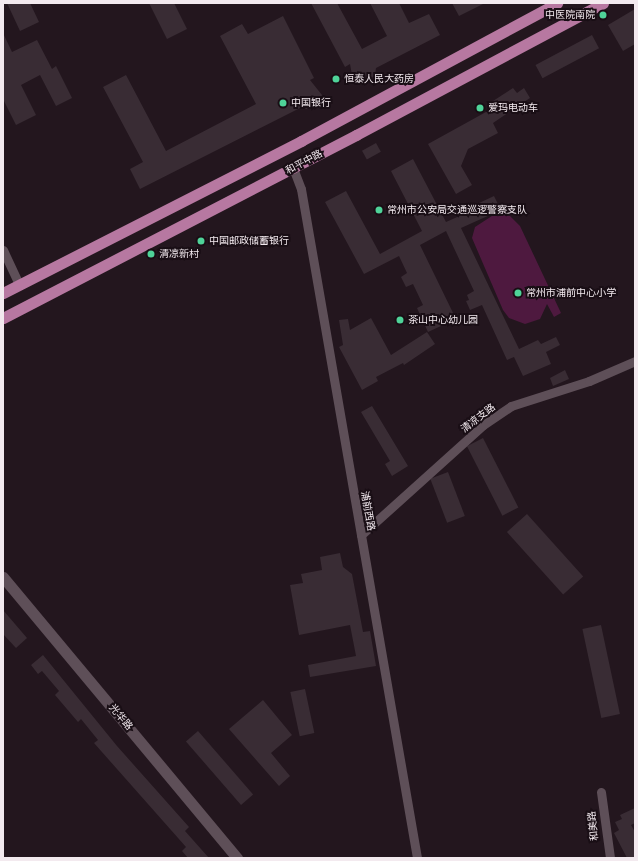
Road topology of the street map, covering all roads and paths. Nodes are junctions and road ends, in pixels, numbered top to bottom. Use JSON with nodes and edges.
{"nodes":[{"id":1,"x":557,"y":3,"type":"edge"},
{"id":2,"x":603,"y":3,"type":"edge"},
{"id":3,"x":293,"y":168,"type":"junction"},
{"id":4,"x":3,"y":250,"type":"edge"},
{"id":5,"x":20,"y":284,"type":"junction"},
{"id":6,"x":3,"y":293,"type":"edge"},
{"id":7,"x":3,"y":318,"type":"edge"},
{"id":8,"x":635,"y":361,"type":"edge"},
{"id":9,"x":361,"y":535,"type":"junction"},
{"id":10,"x":3,"y":577,"type":"edge"},
{"id":11,"x":601,"y":792,"type":"dead end"},
{"id":12,"x":237,"y":858,"type":"edge"},
{"id":13,"x":417,"y":858,"type":"edge"},
{"id":14,"x":610,"y":858,"type":"edge"}],
"edges":[{"from":1,"to":5,"type":"main road","name":"和平中路"},
{"from":2,"to":3,"type":"main road","name":"和平中路"},
{"from":3,"to":7,"type":"main road","name":"和平中路"},
{"from":3,"to":9,"type":"street","name":"浦前西路"},
{"from":4,"to":5,"type":"street"},
{"from":5,"to":6,"type":"main road","name":"和平中路"},
{"from":8,"to":9,"type":"street","name":"清凉支路"},
{"from":9,"to":13,"type":"street","name":"浦前西路"},
{"from":10,"to":12,"type":"main road","name":"光华路"},
{"from":11,"to":14,"type":"street","name":"和美路"}]}
